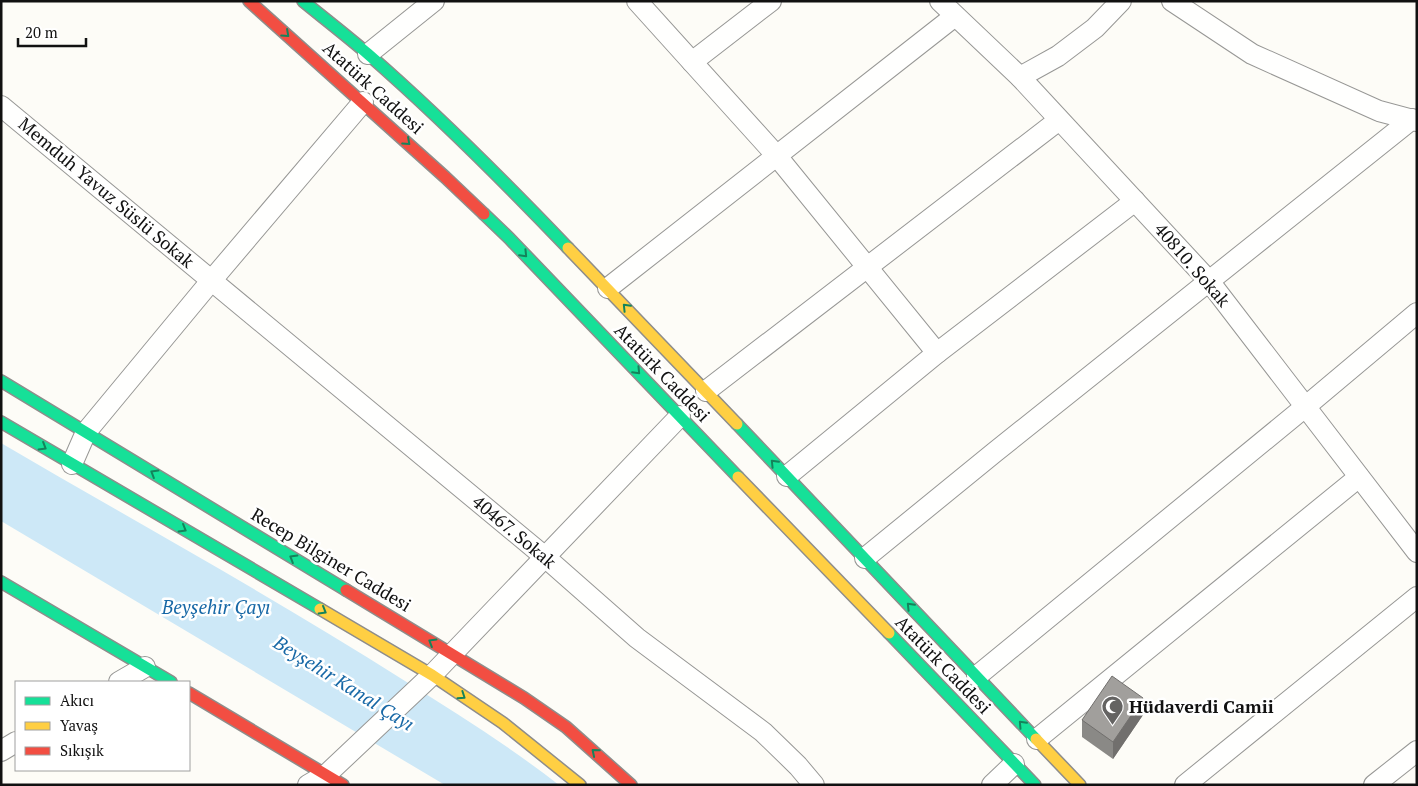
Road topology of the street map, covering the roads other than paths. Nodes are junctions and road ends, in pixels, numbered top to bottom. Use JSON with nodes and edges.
{"nodes":[{"id":1,"x":249,"y":1,"type":"edge"},
{"id":2,"x":303,"y":1,"type":"edge"},
{"id":3,"x":434,"y":1,"type":"edge"},
{"id":4,"x":637,"y":1,"type":"edge"},
{"id":5,"x":771,"y":1,"type":"edge"},
{"id":6,"x":940,"y":1,"type":"edge"},
{"id":7,"x":1121,"y":1,"type":"edge"},
{"id":8,"x":1172,"y":1,"type":"edge"},
{"id":9,"x":956,"y":16,"type":"junction"},
{"id":10,"x":368,"y":54,"type":"junction"},
{"id":11,"x":692,"y":62,"type":"junction"},
{"id":12,"x":1020,"y":78,"type":"junction"},
{"id":13,"x":363,"y":102,"type":"junction"},
{"id":14,"x":1,"y":106,"type":"edge"},
{"id":15,"x":1059,"y":120,"type":"junction"},
{"id":16,"x":1414,"y":120,"type":"edge"},
{"id":17,"x":776,"y":156,"type":"junction"},
{"id":18,"x":1135,"y":202,"type":"junction"},
{"id":19,"x":868,"y":267,"type":"junction"},
{"id":20,"x":211,"y":280,"type":"junction"},
{"id":21,"x":1208,"y":281,"type":"junction"},
{"id":22,"x":608,"y":288,"type":"junction"},
{"id":23,"x":1417,"y":313,"type":"edge"},
{"id":24,"x":937,"y":353,"type":"junction"},
{"id":25,"x":1,"y":380,"type":"edge"},
{"id":26,"x":706,"y":391,"type":"junction"},
{"id":27,"x":1306,"y":407,"type":"junction"},
{"id":28,"x":680,"y":416,"type":"junction"},
{"id":29,"x":1,"y":422,"type":"edge"},
{"id":30,"x":86,"y":432,"type":"junction"},
{"id":31,"x":72,"y":464,"type":"junction"},
{"id":32,"x":788,"y":476,"type":"junction"},
{"id":33,"x":1359,"y":477,"type":"junction"},
{"id":34,"x":1417,"y":552,"type":"edge"},
{"id":35,"x":545,"y":557,"type":"junction"},
{"id":36,"x":865,"y":558,"type":"junction"},
{"id":37,"x":1,"y":582,"type":"edge"},
{"id":38,"x":1417,"y":596,"type":"edge"},
{"id":39,"x":452,"y":654,"type":"junction"},
{"id":40,"x":145,"y":667,"type":"junction"},
{"id":41,"x":432,"y":675,"type":"junction"},
{"id":42,"x":977,"y":676,"type":"junction"},
{"id":43,"x":121,"y":681,"type":"edge"},
{"id":44,"x":169,"y":681,"type":"edge"},
{"id":45,"x":190,"y":694,"type":"edge"},
{"id":46,"x":1037,"y":739,"type":"junction"},
{"id":47,"x":15,"y":743,"type":"edge"},
{"id":48,"x":1,"y":751,"type":"edge"},
{"id":49,"x":1417,"y":751,"type":"edge"},
{"id":50,"x":1014,"y":764,"type":"junction"},
{"id":51,"x":335,"y":779,"type":"edge"},
{"id":52,"x":308,"y":785,"type":"edge"},
{"id":53,"x":580,"y":785,"type":"edge"},
{"id":54,"x":631,"y":785,"type":"edge"},
{"id":55,"x":814,"y":785,"type":"edge"},
{"id":56,"x":992,"y":785,"type":"edge"},
{"id":57,"x":1035,"y":785,"type":"edge"},
{"id":58,"x":1080,"y":785,"type":"edge"},
{"id":59,"x":1185,"y":785,"type":"edge"},
{"id":60,"x":1374,"y":785,"type":"edge"}],
"edges":[{"from":1,"to":13,"type":"main road","name":"Atatürk Caddesi","one_way":true},
{"from":2,"to":10,"type":"main road","name":"Atatürk Caddesi"},
{"from":3,"to":10,"type":"street"},
{"from":4,"to":11,"type":"street"},
{"from":5,"to":11,"type":"street"},
{"from":6,"to":9,"type":"street","name":"40810. Sokak"},
{"from":7,"to":12,"type":"street"},
{"from":8,"to":16,"type":"street"},
{"from":9,"to":12,"type":"street","name":"40810. Sokak"},
{"from":9,"to":17,"type":"street"},
{"from":10,"to":22,"type":"main road","name":"Atatürk Caddesi"},
{"from":11,"to":17,"type":"street"},
{"from":12,"to":15,"type":"street","name":"40810. Sokak"},
{"from":13,"to":20,"type":"street"},
{"from":13,"to":28,"type":"main road","name":"Atatürk Caddesi","one_way":true},
{"from":14,"to":20,"type":"street","name":"Memduh Yavuz Süslü Sokak"},
{"from":15,"to":18,"type":"street","name":"40810. Sokak"},
{"from":15,"to":19,"type":"street"},
{"from":16,"to":21,"type":"street"},
{"from":17,"to":19,"type":"street"},
{"from":17,"to":22,"type":"street"},
{"from":18,"to":21,"type":"street","name":"40810. Sokak"},
{"from":18,"to":24,"type":"street"},
{"from":19,"to":24,"type":"street"},
{"from":19,"to":26,"type":"street"},
{"from":20,"to":30,"type":"street"},
{"from":20,"to":35,"type":"street","name":"40467. Sokak"},
{"from":21,"to":27,"type":"street","name":"40810. Sokak"},
{"from":21,"to":36,"type":"street"},
{"from":26,"to":22,"type":"main road","name":"Atatürk Caddesi","one_way":true},
{"from":23,"to":27,"type":"street"},
{"from":24,"to":32,"type":"street"},
{"from":25,"to":30,"type":"main road","name":"Recep Bilginer Caddesi"},
{"from":32,"to":26,"type":"main road","name":"Atatürk Caddesi","one_way":true},
{"from":27,"to":33,"type":"street","name":"40810. Sokak"},
{"from":27,"to":42,"type":"street"},
{"from":28,"to":35,"type":"street"},
{"from":28,"to":50,"type":"main road","name":"Atatürk Caddesi"},
{"from":29,"to":31,"type":"main road","one_way":true},
{"from":30,"to":31,"type":"street"},
{"from":39,"to":30,"type":"main road","name":"Recep Bilginer Caddesi","one_way":true},
{"from":31,"to":41,"type":"main road","one_way":true},
{"from":32,"to":36,"type":"main road","name":"Atatürk Caddesi"},
{"from":33,"to":34,"type":"street","name":"40810. Sokak"},
{"from":33,"to":46,"type":"street"},
{"from":35,"to":39,"type":"street"},
{"from":35,"to":55,"type":"street","name":"40467. Sokak"},
{"from":42,"to":36,"type":"main road","name":"Atatürk Caddesi","one_way":true},
{"from":37,"to":40,"type":"main road"},
{"from":38,"to":59,"type":"street"},
{"from":39,"to":41,"type":"street"},
{"from":54,"to":39,"type":"main road","name":"Recep Bilginer Caddesi","one_way":true},
{"from":40,"to":43,"type":"street"},
{"from":40,"to":44,"type":"main road"},
{"from":41,"to":51,"type":"street"},
{"from":41,"to":53,"type":"main road","one_way":true},
{"from":46,"to":42,"type":"main road","name":"Atatürk Caddesi","one_way":true},
{"from":45,"to":51,"type":"main road"},
{"from":46,"to":58,"type":"main road","name":"Atatürk Caddesi"},
{"from":47,"to":48,"type":"street"},
{"from":49,"to":60,"type":"street"},
{"from":50,"to":56,"type":"street"},
{"from":50,"to":57,"type":"main road","name":"Atatürk Caddesi"},
{"from":51,"to":52,"type":"street"}]}
